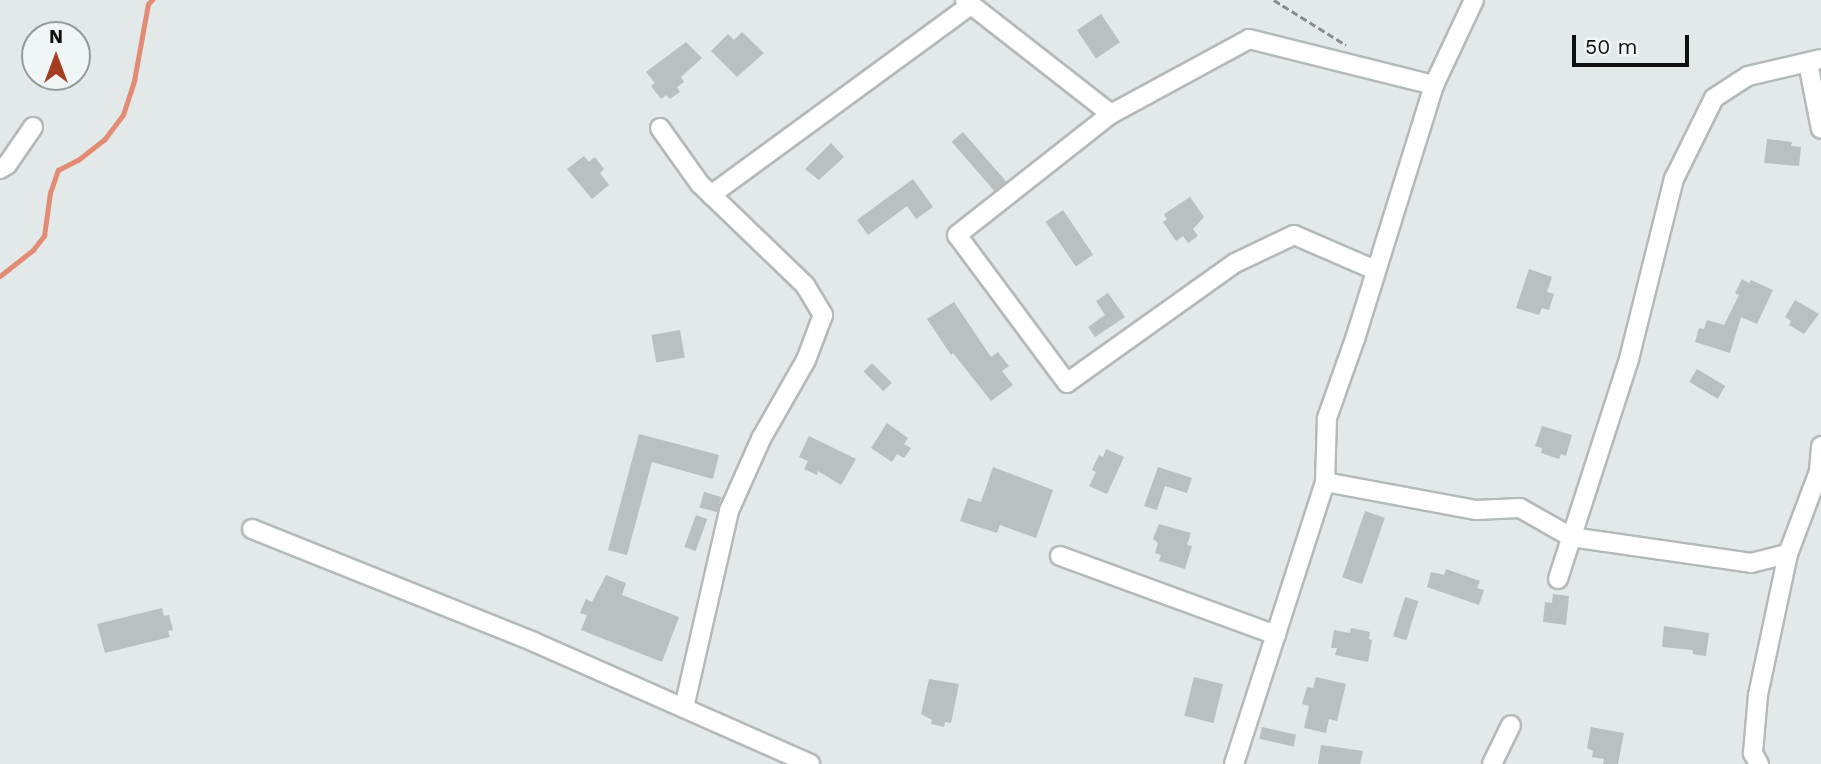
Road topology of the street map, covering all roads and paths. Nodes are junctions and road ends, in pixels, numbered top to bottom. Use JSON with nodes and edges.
{"nodes":[{"id":1,"x":1275,"y":0,"type":"edge"},
{"id":2,"x":1474,"y":0,"type":"edge"},
{"id":3,"x":967,"y":3,"type":"edge"},
{"id":4,"x":1348,"y":46,"type":"dead end"},
{"id":5,"x":1815,"y":61,"type":"edge"},
{"id":6,"x":1434,"y":85,"type":"junction"},
{"id":7,"x":1111,"y":114,"type":"junction"},
{"id":8,"x":33,"y":127,"type":"dead end"},
{"id":9,"x":660,"y":128,"type":"dead end"},
{"id":10,"x":1821,"y":129,"type":"edge"},
{"id":11,"x":0,"y":169,"type":"edge"},
{"id":12,"x":712,"y":195,"type":"junction"},
{"id":13,"x":1375,"y":270,"type":"junction"},
{"id":14,"x":1821,"y":446,"type":"edge"},
{"id":15,"x":1820,"y":468,"type":"edge"},
{"id":16,"x":1325,"y":482,"type":"junction"},
{"id":17,"x":253,"y":528,"type":"dead end"},
{"id":18,"x":1571,"y":537,"type":"junction"},
{"id":19,"x":1788,"y":554,"type":"junction"},
{"id":20,"x":1060,"y":556,"type":"dead end"},
{"id":21,"x":1558,"y":579,"type":"dead end"},
{"id":22,"x":1276,"y":635,"type":"junction"},
{"id":23,"x":684,"y":708,"type":"junction"},
{"id":24,"x":1511,"y":725,"type":"dead end"},
{"id":25,"x":810,"y":764,"type":"edge"},
{"id":26,"x":1234,"y":764,"type":"edge"},
{"id":27,"x":1492,"y":764,"type":"edge"},
{"id":28,"x":1759,"y":764,"type":"edge"}],
"edges":[{"from":1,"to":4,"type":"path"},
{"from":2,"to":6,"type":"street"},
{"from":3,"to":7,"type":"street"},
{"from":3,"to":12,"type":"street"},
{"from":5,"to":10,"type":"street"},
{"from":5,"to":18,"type":"street"},
{"from":6,"to":7,"type":"street"},
{"from":6,"to":13,"type":"street"},
{"from":7,"to":13,"type":"street"},
{"from":8,"to":11,"type":"street"},
{"from":9,"to":12,"type":"street"},
{"from":12,"to":23,"type":"street"},
{"from":13,"to":16,"type":"street"},
{"from":14,"to":15,"type":"street"},
{"from":15,"to":19,"type":"street"},
{"from":16,"to":18,"type":"street"},
{"from":16,"to":22,"type":"street"},
{"from":17,"to":23,"type":"street"},
{"from":18,"to":19,"type":"street"},
{"from":18,"to":21,"type":"street"},
{"from":19,"to":28,"type":"street"},
{"from":20,"to":22,"type":"street"},
{"from":22,"to":26,"type":"street"},
{"from":23,"to":25,"type":"street"},
{"from":24,"to":27,"type":"street"}]}
